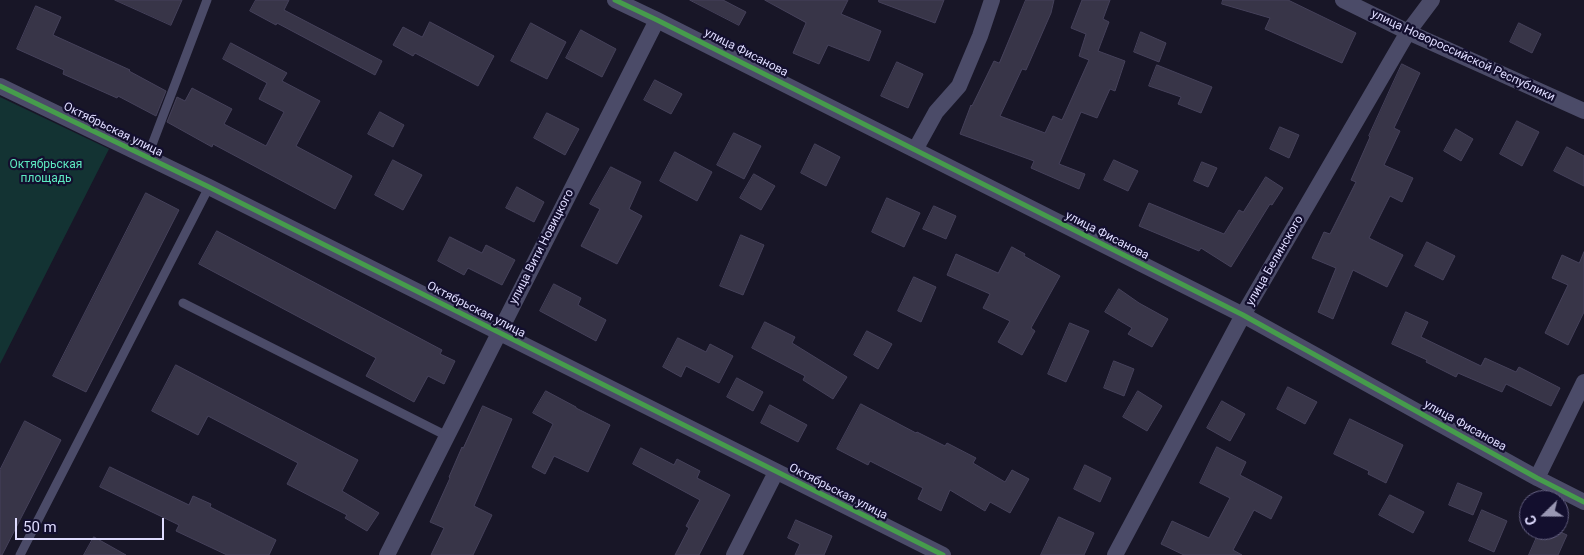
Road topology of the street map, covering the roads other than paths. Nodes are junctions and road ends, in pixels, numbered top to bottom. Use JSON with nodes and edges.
{"nodes":[{"id":1,"x":207,"y":0,"type":"edge"},
{"id":2,"x":615,"y":0,"type":"edge"},
{"id":3,"x":992,"y":0,"type":"edge"},
{"id":4,"x":1343,"y":0,"type":"edge"},
{"id":5,"x":1432,"y":0,"type":"edge"},
{"id":6,"x":657,"y":20,"type":"junction"},
{"id":7,"x":1408,"y":32,"type":"junction"},
{"id":8,"x":0,"y":86,"type":"edge"},
{"id":9,"x":1584,"y":111,"type":"edge"},
{"id":10,"x":914,"y":150,"type":"junction"},
{"id":11,"x":147,"y":158,"type":"junction"},
{"id":12,"x":209,"y":187,"type":"junction"},
{"id":13,"x":182,"y":303,"type":"dead end"},
{"id":14,"x":1243,"y":315,"type":"junction"},
{"id":15,"x":499,"y":333,"type":"junction"},
{"id":16,"x":1584,"y":382,"type":"edge"},
{"id":17,"x":447,"y":436,"type":"junction"},
{"id":18,"x":776,"y":472,"type":"junction"},
{"id":19,"x":1537,"y":478,"type":"junction"},
{"id":20,"x":1584,"y":502,"type":"edge"},
{"id":21,"x":20,"y":555,"type":"edge"},
{"id":22,"x":387,"y":555,"type":"edge"},
{"id":23,"x":734,"y":555,"type":"edge"},
{"id":24,"x":943,"y":555,"type":"edge"},
{"id":25,"x":1115,"y":555,"type":"edge"}],
"edges":[{"from":1,"to":11,"type":"lane"},
{"from":2,"to":6,"type":"street","name":"улица Фисанова"},
{"from":3,"to":10,"type":"street"},
{"from":4,"to":7,"type":"street","name":"улица Новороссийской Республики"},
{"from":5,"to":7,"type":"street","name":"улица Белинского"},
{"from":6,"to":10,"type":"street","name":"улица Фисанова"},
{"from":6,"to":15,"type":"street","name":"улица Вити Новицкого"},
{"from":7,"to":9,"type":"street","name":"улица Новороссийской Республики"},
{"from":7,"to":14,"type":"street","name":"улица Белинского"},
{"from":8,"to":11,"type":"street","name":"Октябрьская улица"},
{"from":10,"to":14,"type":"street","name":"улица Фисанова"},
{"from":11,"to":12,"type":"street","name":"Октябрьская улица"},
{"from":12,"to":15,"type":"street","name":"Октябрьская улица"},
{"from":12,"to":21,"type":"lane"},
{"from":13,"to":17,"type":"lane"},
{"from":14,"to":19,"type":"street","name":"улица Фисанова"},
{"from":14,"to":25,"type":"street","name":"улица Белинского"},
{"from":15,"to":17,"type":"street","name":"улица Вити Новицкого"},
{"from":15,"to":18,"type":"street","name":"Октябрьская улица"},
{"from":16,"to":19,"type":"street"},
{"from":17,"to":22,"type":"street","name":"улица Вити Новицкого"},
{"from":18,"to":23,"type":"street"},
{"from":18,"to":24,"type":"street","name":"Октябрьская улица"},
{"from":19,"to":20,"type":"street","name":"улица Фисанова"}]}
